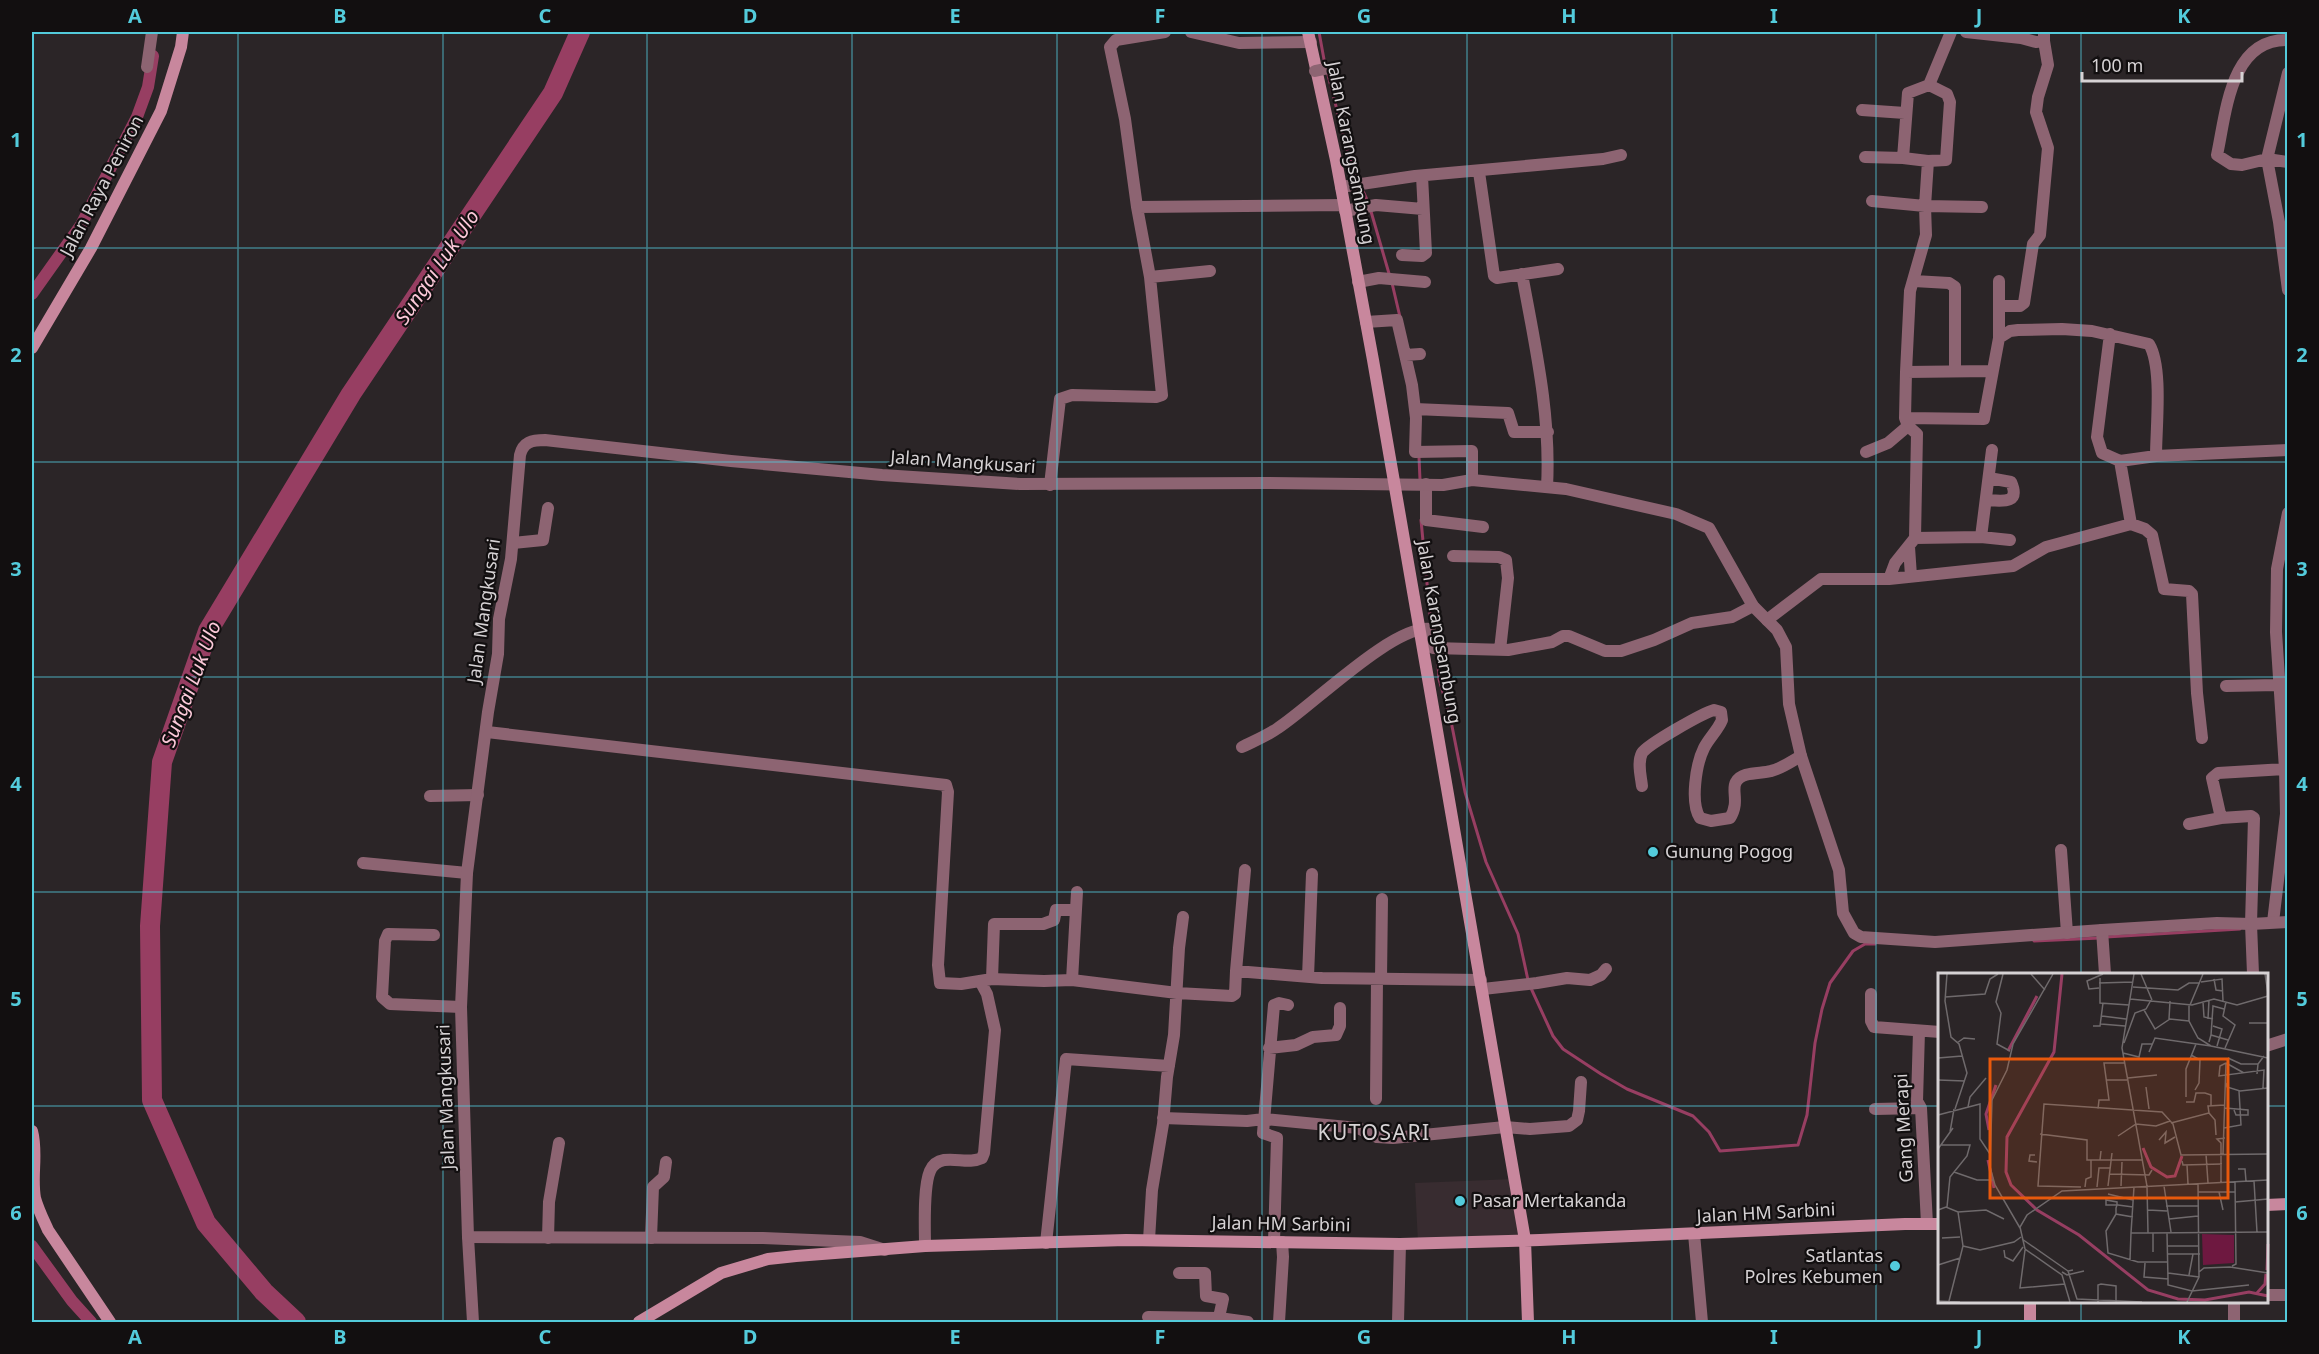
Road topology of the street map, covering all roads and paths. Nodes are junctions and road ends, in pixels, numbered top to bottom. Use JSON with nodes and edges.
{"nodes":[{"id":1,"x":152,"y":32,"type":"edge"},
{"id":2,"x":183,"y":32,"type":"edge"},
{"id":3,"x":1165,"y":32,"type":"edge"},
{"id":4,"x":1191,"y":32,"type":"edge"},
{"id":5,"x":1951,"y":32,"type":"edge"},
{"id":6,"x":1966,"y":32,"type":"edge"},
{"id":7,"x":1309,"y":37,"type":"edge"},
{"id":8,"x":2044,"y":37,"type":"edge"},
{"id":9,"x":2288,"y":40,"type":"edge"},
{"id":10,"x":147,"y":68,"type":"dead end"},
{"id":11,"x":2288,"y":73,"type":"edge"},
{"id":12,"x":1929,"y":85,"type":"junction"},
{"id":13,"x":1862,"y":110,"type":"dead end"},
{"id":14,"x":1905,"y":113,"type":"junction"},
{"id":15,"x":1621,"y":155,"type":"dead end"},
{"id":16,"x":1865,"y":157,"type":"dead end"},
{"id":17,"x":1903,"y":158,"type":"junction"},
{"id":18,"x":2267,"y":159,"type":"junction"},
{"id":19,"x":1928,"y":161,"type":"junction"},
{"id":20,"x":2287,"y":166,"type":"edge"},
{"id":21,"x":1479,"y":171,"type":"junction"},
{"id":22,"x":1422,"y":176,"type":"junction"},
{"id":23,"x":1341,"y":187,"type":"junction"},
{"id":24,"x":1872,"y":201,"type":"dead end"},
{"id":25,"x":1925,"y":206,"type":"junction"},
{"id":26,"x":1137,"y":207,"type":"junction"},
{"id":27,"x":1982,"y":207,"type":"dead end"},
{"id":28,"x":1345,"y":208,"type":"junction"},
{"id":29,"x":1423,"y":209,"type":"junction"},
{"id":30,"x":1402,"y":255,"type":"dead end"},
{"id":31,"x":1558,"y":269,"type":"dead end"},
{"id":32,"x":1210,"y":271,"type":"dead end"},
{"id":33,"x":1522,"y":274,"type":"junction"},
{"id":34,"x":1150,"y":277,"type":"junction"},
{"id":35,"x":1914,"y":281,"type":"junction"},
{"id":36,"x":1999,"y":281,"type":"dead end"},
{"id":37,"x":1358,"y":282,"type":"junction"},
{"id":38,"x":1425,"y":282,"type":"dead end"},
{"id":39,"x":2288,"y":290,"type":"edge"},
{"id":40,"x":1999,"y":306,"type":"junction"},
{"id":41,"x":1366,"y":322,"type":"junction"},
{"id":42,"x":2110,"y":334,"type":"junction"},
{"id":43,"x":1999,"y":338,"type":"junction"},
{"id":44,"x":32,"y":348,"type":"edge"},
{"id":45,"x":1955,"y":371,"type":"junction"},
{"id":46,"x":1992,"y":371,"type":"junction"},
{"id":47,"x":1906,"y":372,"type":"junction"},
{"id":48,"x":1415,"y":410,"type":"junction"},
{"id":49,"x":1906,"y":422,"type":"junction"},
{"id":50,"x":1548,"y":432,"type":"junction"},
{"id":51,"x":1992,"y":450,"type":"dead end"},
{"id":52,"x":2288,"y":450,"type":"edge"},
{"id":53,"x":1866,"y":452,"type":"dead end"},
{"id":54,"x":2156,"y":456,"type":"junction"},
{"id":55,"x":2120,"y":461,"type":"junction"},
{"id":56,"x":1989,"y":478,"type":"junction"},
{"id":57,"x":1472,"y":480,"type":"junction"},
{"id":58,"x":1421,"y":484,"type":"junction"},
{"id":59,"x":1050,"y":485,"type":"junction"},
{"id":60,"x":1395,"y":485,"type":"junction"},
{"id":61,"x":1547,"y":487,"type":"junction"},
{"id":62,"x":1986,"y":500,"type":"junction"},
{"id":63,"x":548,"y":508,"type":"dead end"},
{"id":64,"x":2288,"y":513,"type":"edge"},
{"id":65,"x":2130,"y":524,"type":"junction"},
{"id":66,"x":1483,"y":527,"type":"dead end"},
{"id":67,"x":1981,"y":537,"type":"junction"},
{"id":68,"x":2010,"y":540,"type":"dead end"},
{"id":69,"x":1912,"y":542,"type":"junction"},
{"id":70,"x":513,"y":543,"type":"junction"},
{"id":71,"x":1453,"y":556,"type":"dead end"},
{"id":72,"x":1911,"y":576,"type":"junction"},
{"id":73,"x":1889,"y":579,"type":"junction"},
{"id":74,"x":1753,"y":606,"type":"junction"},
{"id":75,"x":1767,"y":620,"type":"junction"},
{"id":76,"x":1421,"y":629,"type":"junction"},
{"id":77,"x":1500,"y":650,"type":"junction"},
{"id":78,"x":2283,"y":670,"type":"edge"},
{"id":79,"x":2278,"y":685,"type":"junction"},
{"id":80,"x":2226,"y":686,"type":"dead end"},
{"id":81,"x":487,"y":732,"type":"junction"},
{"id":82,"x":2202,"y":738,"type":"dead end"},
{"id":83,"x":1242,"y":747,"type":"dead end"},
{"id":84,"x":1801,"y":756,"type":"junction"},
{"id":85,"x":2285,"y":761,"type":"edge"},
{"id":86,"x":1642,"y":786,"type":"dead end"},
{"id":87,"x":478,"y":795,"type":"junction"},
{"id":88,"x":430,"y":796,"type":"dead end"},
{"id":89,"x":2287,"y":814,"type":"edge"},
{"id":90,"x":2221,"y":818,"type":"junction"},
{"id":91,"x":2189,"y":824,"type":"dead end"},
{"id":92,"x":2061,"y":850,"type":"dead end"},
{"id":93,"x":363,"y":863,"type":"dead end"},
{"id":94,"x":1245,"y":870,"type":"dead end"},
{"id":95,"x":467,"y":873,"type":"junction"},
{"id":96,"x":1312,"y":874,"type":"dead end"},
{"id":97,"x":1077,"y":892,"type":"dead end"},
{"id":98,"x":1382,"y":899,"type":"dead end"},
{"id":99,"x":1076,"y":910,"type":"junction"},
{"id":100,"x":1183,"y":917,"type":"dead end"},
{"id":101,"x":2273,"y":922,"type":"junction"},
{"id":102,"x":2288,"y":922,"type":"edge"},
{"id":103,"x":2252,"y":930,"type":"junction"},
{"id":104,"x":2067,"y":933,"type":"junction"},
{"id":105,"x":434,"y":935,"type":"dead end"},
{"id":106,"x":2102,"y":935,"type":"junction"},
{"id":107,"x":1606,"y":969,"type":"dead end"},
{"id":108,"x":1236,"y":971,"type":"junction"},
{"id":109,"x":2104,"y":973,"type":"edge"},
{"id":110,"x":2253,"y":973,"type":"edge"},
{"id":111,"x":1308,"y":977,"type":"junction"},
{"id":112,"x":1379,"y":979,"type":"junction"},
{"id":113,"x":986,"y":980,"type":"junction"},
{"id":114,"x":1072,"y":980,"type":"junction"},
{"id":115,"x":1482,"y":984,"type":"junction"},
{"id":116,"x":1177,"y":993,"type":"junction"},
{"id":117,"x":1870,"y":994,"type":"dead end"},
{"id":118,"x":1288,"y":1005,"type":"dead end"},
{"id":119,"x":461,"y":1006,"type":"junction"},
{"id":120,"x":1340,"y":1008,"type":"dead end"},
{"id":121,"x":1919,"y":1031,"type":"junction"},
{"id":122,"x":1938,"y":1032,"type":"edge"},
{"id":123,"x":2288,"y":1039,"type":"edge"},
{"id":124,"x":2268,"y":1045,"type":"edge"},
{"id":125,"x":1269,"y":1048,"type":"junction"},
{"id":126,"x":1169,"y":1066,"type":"junction"},
{"id":127,"x":1581,"y":1082,"type":"dead end"},
{"id":128,"x":1376,"y":1099,"type":"dead end"},
{"id":129,"x":1921,"y":1108,"type":"junction"},
{"id":130,"x":1875,"y":1109,"type":"dead end"},
{"id":131,"x":1164,"y":1118,"type":"junction"},
{"id":132,"x":1264,"y":1119,"type":"junction"},
{"id":133,"x":1505,"y":1127,"type":"junction"},
{"id":134,"x":32,"y":1131,"type":"edge"},
{"id":135,"x":559,"y":1143,"type":"dead end"},
{"id":136,"x":666,"y":1162,"type":"dead end"},
{"id":137,"x":34,"y":1176,"type":"edge"},
{"id":138,"x":2288,"y":1204,"type":"edge"},
{"id":139,"x":2268,"y":1205,"type":"edge"},
{"id":140,"x":1933,"y":1224,"type":"edge"},
{"id":141,"x":1694,"y":1234,"type":"junction"},
{"id":142,"x":468,"y":1237,"type":"junction"},
{"id":143,"x":548,"y":1238,"type":"junction"},
{"id":144,"x":651,"y":1238,"type":"junction"},
{"id":145,"x":1149,"y":1240,"type":"junction"},
{"id":146,"x":1525,"y":1240,"type":"junction"},
{"id":147,"x":1278,"y":1242,"type":"junction"},
{"id":148,"x":1046,"y":1243,"type":"junction"},
{"id":149,"x":1400,"y":1244,"type":"junction"},
{"id":150,"x":925,"y":1246,"type":"junction"},
{"id":151,"x":885,"y":1250,"type":"junction"},
{"id":152,"x":1179,"y":1273,"type":"dead end"},
{"id":153,"x":2268,"y":1294,"type":"edge"},
{"id":154,"x":2288,"y":1295,"type":"edge"},
{"id":155,"x":2030,"y":1303,"type":"edge"},
{"id":156,"x":2234,"y":1303,"type":"edge"},
{"id":157,"x":1148,"y":1317,"type":"dead end"},
{"id":158,"x":1183,"y":1320,"type":"edge"},
{"id":159,"x":1218,"y":1320,"type":"edge"},
{"id":160,"x":110,"y":1323,"type":"edge"},
{"id":161,"x":473,"y":1323,"type":"edge"},
{"id":162,"x":639,"y":1323,"type":"edge"},
{"id":163,"x":1248,"y":1323,"type":"edge"},
{"id":164,"x":1279,"y":1323,"type":"edge"},
{"id":165,"x":1398,"y":1323,"type":"edge"},
{"id":166,"x":1528,"y":1323,"type":"edge"},
{"id":167,"x":1702,"y":1323,"type":"edge"},
{"id":168,"x":2030,"y":1323,"type":"edge"},
{"id":169,"x":2234,"y":1323,"type":"edge"}],
"edges":[{"from":1,"to":10,"type":"street"},
{"from":2,"to":44,"type":"main road","name":"Jalan Raya Peniron"},
{"from":3,"to":26,"type":"street"},
{"from":4,"to":7,"type":"street"},
{"from":5,"to":12,"type":"street"},
{"from":6,"to":8,"type":"street"},
{"from":7,"to":23,"type":"main road","name":"Jalan Karangsambung"},
{"from":8,"to":40,"type":"street"},
{"from":9,"to":18,"type":"street"},
{"from":11,"to":18,"type":"street"},
{"from":12,"to":14,"type":"street"},
{"from":12,"to":19,"type":"street"},
{"from":13,"to":14,"type":"street"},
{"from":14,"to":17,"type":"street"},
{"from":15,"to":21,"type":"street"},
{"from":16,"to":17,"type":"street"},
{"from":17,"to":19,"type":"street"},
{"from":18,"to":20,"type":"street"},
{"from":18,"to":39,"type":"street"},
{"from":19,"to":25,"type":"street"},
{"from":21,"to":22,"type":"street"},
{"from":21,"to":33,"type":"street"},
{"from":22,"to":23,"type":"street"},
{"from":22,"to":29,"type":"street"},
{"from":23,"to":28,"type":"main road","name":"Jalan Karangsambung"},
{"from":24,"to":25,"type":"street"},
{"from":25,"to":27,"type":"street"},
{"from":25,"to":35,"type":"street"},
{"from":26,"to":28,"type":"street"},
{"from":26,"to":34,"type":"street"},
{"from":28,"to":29,"type":"street"},
{"from":28,"to":37,"type":"main road","name":"Jalan Karangsambung"},
{"from":29,"to":30,"type":"street"},
{"from":31,"to":33,"type":"street"},
{"from":32,"to":34,"type":"street"},
{"from":33,"to":50,"type":"street"},
{"from":34,"to":59,"type":"street"},
{"from":35,"to":45,"type":"street"},
{"from":35,"to":47,"type":"street"},
{"from":36,"to":40,"type":"street"},
{"from":37,"to":38,"type":"street"},
{"from":37,"to":41,"type":"main road","name":"Jalan Karangsambung"},
{"from":40,"to":43,"type":"street"},
{"from":41,"to":48,"type":"street"},
{"from":41,"to":60,"type":"main road","name":"Jalan Karangsambung"},
{"from":42,"to":43,"type":"street"},
{"from":42,"to":54,"type":"street"},
{"from":42,"to":55,"type":"street"},
{"from":43,"to":46,"type":"street"},
{"from":45,"to":46,"type":"street"},
{"from":45,"to":47,"type":"street"},
{"from":46,"to":49,"type":"street"},
{"from":47,"to":49,"type":"street"},
{"from":48,"to":50,"type":"street"},
{"from":48,"to":57,"type":"street"},
{"from":49,"to":53,"type":"street"},
{"from":49,"to":69,"type":"street"},
{"from":50,"to":61,"type":"street"},
{"from":51,"to":56,"type":"street"},
{"from":52,"to":54,"type":"street"},
{"from":54,"to":55,"type":"street"},
{"from":55,"to":65,"type":"street"},
{"from":56,"to":62,"type":"street"},
{"from":56,"to":62,"type":"street"},
{"from":57,"to":58,"type":"street","name":"Jalan Mangkusari"},
{"from":57,"to":61,"type":"street","name":"Jalan Mangkusari"},
{"from":58,"to":60,"type":"street","name":"Jalan Mangkusari"},
{"from":58,"to":66,"type":"street"},
{"from":59,"to":60,"type":"street","name":"Jalan Mangkusari"},
{"from":59,"to":70,"type":"street","name":"Jalan Mangkusari"},
{"from":60,"to":76,"type":"main road","name":"Jalan Karangsambung"},
{"from":61,"to":74,"type":"street","name":"Jalan Mangkusari"},
{"from":62,"to":67,"type":"street"},
{"from":63,"to":70,"type":"street"},
{"from":64,"to":78,"type":"street"},
{"from":65,"to":72,"type":"street"},
{"from":65,"to":82,"type":"street"},
{"from":67,"to":68,"type":"street"},
{"from":67,"to":69,"type":"street"},
{"from":69,"to":72,"type":"street"},
{"from":69,"to":73,"type":"street"},
{"from":70,"to":81,"type":"street","name":"Jalan Mangkusari"},
{"from":71,"to":77,"type":"street"},
{"from":72,"to":73,"type":"street"},
{"from":73,"to":75,"type":"street"},
{"from":74,"to":75,"type":"street","name":"Jalan Mangkusari"},
{"from":74,"to":77,"type":"street"},
{"from":75,"to":84,"type":"street","name":"Jalan Mangkusari"},
{"from":76,"to":77,"type":"street"},
{"from":76,"to":83,"type":"street"},
{"from":76,"to":115,"type":"main road","name":"Jalan Karangsambung"},
{"from":78,"to":79,"type":"street"},
{"from":79,"to":80,"type":"street"},
{"from":79,"to":85,"type":"street"},
{"from":81,"to":87,"type":"street","name":"Jalan Mangkusari"},
{"from":81,"to":113,"type":"street"},
{"from":84,"to":86,"type":"street"},
{"from":84,"to":104,"type":"street","name":"Jalan Mangkusari"},
{"from":85,"to":89,"type":"street"},
{"from":85,"to":90,"type":"street"},
{"from":87,"to":88,"type":"street"},
{"from":87,"to":95,"type":"street","name":"Jalan Mangkusari"},
{"from":89,"to":101,"type":"street"},
{"from":90,"to":91,"type":"street"},
{"from":90,"to":103,"type":"street"},
{"from":92,"to":104,"type":"street"},
{"from":93,"to":95,"type":"street"},
{"from":94,"to":108,"type":"street"},
{"from":95,"to":119,"type":"street","name":"Jalan Mangkusari"},
{"from":96,"to":111,"type":"street"},
{"from":97,"to":99,"type":"street"},
{"from":98,"to":112,"type":"street"},
{"from":99,"to":113,"type":"street"},
{"from":99,"to":114,"type":"street"},
{"from":100,"to":116,"type":"street"},
{"from":101,"to":102,"type":"street"},
{"from":101,"to":103,"type":"street"},
{"from":103,"to":106,"type":"street"},
{"from":103,"to":110,"type":"street"},
{"from":104,"to":106,"type":"street"},
{"from":105,"to":119,"type":"street"},
{"from":106,"to":109,"type":"street"},
{"from":107,"to":115,"type":"street"},
{"from":108,"to":111,"type":"street"},
{"from":108,"to":116,"type":"street"},
{"from":111,"to":112,"type":"street"},
{"from":112,"to":115,"type":"street"},
{"from":112,"to":128,"type":"street"},
{"from":113,"to":114,"type":"street"},
{"from":113,"to":150,"type":"street"},
{"from":114,"to":116,"type":"street"},
{"from":115,"to":133,"type":"main road","name":"Jalan Karangsambung"},
{"from":116,"to":126,"type":"street"},
{"from":117,"to":121,"type":"street"},
{"from":118,"to":125,"type":"street"},
{"from":119,"to":142,"type":"street","name":"Jalan Mangkusari"},
{"from":120,"to":125,"type":"street"},
{"from":121,"to":122,"type":"street"},
{"from":121,"to":129,"type":"street","name":"Gang Merapi"},
{"from":123,"to":124,"type":"street"},
{"from":125,"to":132,"type":"street"},
{"from":126,"to":131,"type":"street"},
{"from":126,"to":148,"type":"street"},
{"from":127,"to":133,"type":"street"},
{"from":129,"to":130,"type":"street"},
{"from":129,"to":140,"type":"street","name":"Gang Merapi"},
{"from":131,"to":132,"type":"street"},
{"from":131,"to":145,"type":"street"},
{"from":132,"to":133,"type":"street"},
{"from":132,"to":147,"type":"street"},
{"from":133,"to":146,"type":"main road","name":"Jalan Karangsambung"},
{"from":134,"to":137,"type":"main road"},
{"from":135,"to":143,"type":"street"},
{"from":136,"to":144,"type":"street"},
{"from":137,"to":160,"type":"main road"},
{"from":138,"to":139,"type":"main road"},
{"from":140,"to":141,"type":"main road","name":"Jalan HM Sarbini"},
{"from":141,"to":146,"type":"main road","name":"Jalan HM Sarbini"},
{"from":141,"to":167,"type":"street"},
{"from":142,"to":143,"type":"street"},
{"from":142,"to":161,"type":"street","name":"Jalan Mangkusari"},
{"from":143,"to":144,"type":"street"},
{"from":144,"to":151,"type":"street"},
{"from":145,"to":147,"type":"main road","name":"Jalan HM Sarbini"},
{"from":145,"to":148,"type":"main road","name":"Jalan HM Sarbini"},
{"from":146,"to":149,"type":"main road","name":"Jalan HM Sarbini"},
{"from":146,"to":166,"type":"main road","name":"Jalan Karangsambung"},
{"from":147,"to":149,"type":"main road","name":"Jalan HM Sarbini"},
{"from":147,"to":164,"type":"street"},
{"from":148,"to":150,"type":"main road","name":"Jalan HM Sarbini"},
{"from":149,"to":165,"type":"street"},
{"from":150,"to":151,"type":"main road","name":"Jalan HM Sarbini"},
{"from":151,"to":162,"type":"main road","name":"Jalan HM Sarbini"},
{"from":152,"to":159,"type":"street"},
{"from":153,"to":154,"type":"street"},
{"from":155,"to":168,"type":"main road"},
{"from":156,"to":169,"type":"street"},
{"from":157,"to":158,"type":"street"},
{"from":158,"to":159,"type":"street"},
{"from":159,"to":163,"type":"street"}]}
